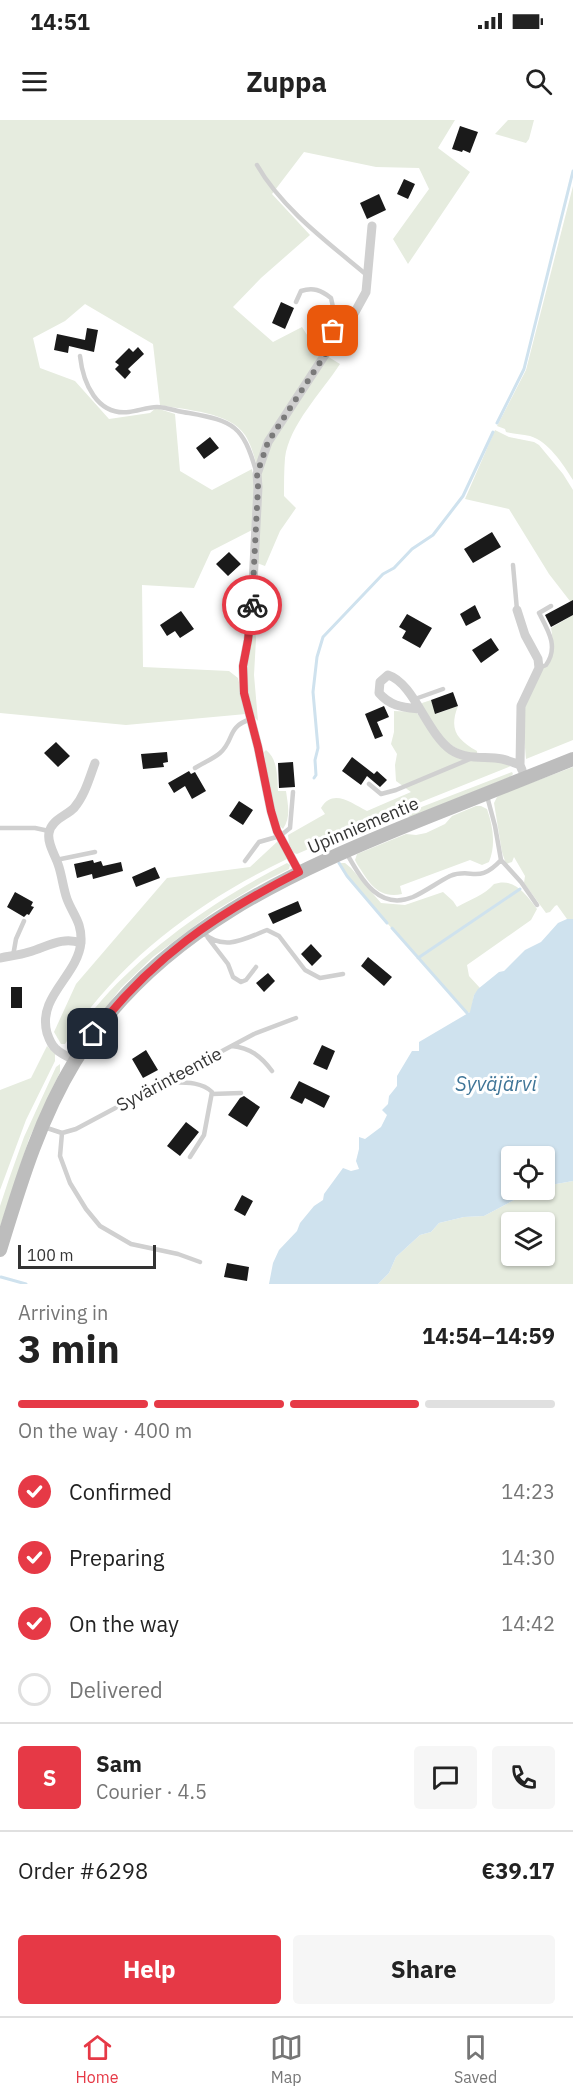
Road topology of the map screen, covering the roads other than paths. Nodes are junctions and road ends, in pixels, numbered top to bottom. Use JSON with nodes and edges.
{"nodes":[{"id":1,"x":257,"y":165,"type":"dead end"},
{"id":2,"x":372,"y":226,"type":"dead end"},
{"id":3,"x":368,"y":276,"type":"junction"},
{"id":4,"x":296,"y":302,"type":"dead end"},
{"id":5,"x":332,"y":344,"type":"junction"},
{"id":6,"x":80,"y":356,"type":"dead end"},
{"id":7,"x":257,"y":474,"type":"junction"},
{"id":8,"x":513,"y":565,"type":"dead end"},
{"id":9,"x":551,"y":606,"type":"dead end"},
{"id":10,"x":517,"y":610,"type":"joint"},
{"id":11,"x":539,"y":668,"type":"junction"},
{"id":12,"x":443,"y":690,"type":"dead end"},
{"id":13,"x":413,"y":700,"type":"junction"},
{"id":14,"x":419,"y":709,"type":"junction"},
{"id":15,"x":251,"y":719,"type":"junction"},
{"id":16,"x":475,"y":758,"type":"junction"},
{"id":17,"x":573,"y":759,"type":"edge"},
{"id":18,"x":96,"y":763,"type":"dead end"},
{"id":19,"x":195,"y":768,"type":"dead end"},
{"id":20,"x":522,"y":772,"type":"junction"},
{"id":21,"x":369,"y":784,"type":"dead end"},
{"id":22,"x":293,"y":792,"type":"dead end"},
{"id":23,"x":487,"y":794,"type":"junction"},
{"id":24,"x":0,"y":828,"type":"edge"},
{"id":25,"x":49,"y":831,"type":"junction"},
{"id":26,"x":280,"y":836,"type":"junction"},
{"id":27,"x":346,"y":851,"type":"junction"},
{"id":28,"x":95,"y":852,"type":"dead end"},
{"id":29,"x":56,"y":860,"type":"junction"},
{"id":30,"x":501,"y":860,"type":"junction"},
{"id":31,"x":245,"y":861,"type":"dead end"},
{"id":32,"x":299,"y":872,"type":"junction"},
{"id":33,"x":537,"y":905,"type":"dead end"},
{"id":34,"x":24,"y":921,"type":"dead end"},
{"id":35,"x":204,"y":933,"type":"junction"},
{"id":36,"x":81,"y":943,"type":"junction"},
{"id":37,"x":13,"y":956,"type":"junction"},
{"id":38,"x":0,"y":958,"type":"edge"},
{"id":39,"x":256,"y":968,"type":"dead end"},
{"id":40,"x":343,"y":974,"type":"dead end"},
{"id":41,"x":296,"y":1018,"type":"dead end"},
{"id":42,"x":232,"y":1046,"type":"junction"},
{"id":43,"x":75,"y":1061,"type":"junction"},
{"id":44,"x":272,"y":1071,"type":"dead end"},
{"id":45,"x":163,"y":1082,"type":"junction"},
{"id":46,"x":241,"y":1093,"type":"dead end"},
{"id":47,"x":212,"y":1094,"type":"junction"},
{"id":48,"x":42,"y":1126,"type":"junction"},
{"id":49,"x":62,"y":1133,"type":"junction"},
{"id":50,"x":190,"y":1157,"type":"dead end"},
{"id":51,"x":0,"y":1250,"type":"edge"},
{"id":52,"x":200,"y":1262,"type":"dead end"}],
"edges":[{"from":1,"to":3,"type":"lane"},
{"from":2,"to":3,"type":"street"},
{"from":3,"to":5,"type":"street"},
{"from":4,"to":5,"type":"lane"},
{"from":5,"to":7,"type":"street"},
{"from":6,"to":7,"type":"lane"},
{"from":7,"to":15,"type":"street"},
{"from":8,"to":10,"type":"lane"},
{"from":9,"to":11,"type":"lane"},
{"from":10,"to":11,"type":"street"},
{"from":11,"to":20,"type":"street"},
{"from":12,"to":13,"type":"lane"},
{"from":13,"to":14,"type":"street"},
{"from":13,"to":14,"type":"street"},
{"from":14,"to":16,"type":"street"},
{"from":15,"to":19,"type":"lane"},
{"from":15,"to":26,"type":"street"},
{"from":16,"to":20,"type":"street"},
{"from":16,"to":21,"type":"lane"},
{"from":17,"to":20,"type":"main road","name":"Upinniementie"},
{"from":18,"to":25,"type":"street"},
{"from":20,"to":23,"type":"main road","name":"Upinniementie"},
{"from":22,"to":26,"type":"lane"},
{"from":23,"to":27,"type":"main road","name":"Upinniementie"},
{"from":23,"to":30,"type":"lane"},
{"from":24,"to":25,"type":"lane"},
{"from":25,"to":29,"type":"street"},
{"from":26,"to":31,"type":"lane"},
{"from":26,"to":32,"type":"street"},
{"from":27,"to":30,"type":"lane"},
{"from":27,"to":32,"type":"main road","name":"Upinniementie"},
{"from":28,"to":29,"type":"lane"},
{"from":29,"to":36,"type":"street"},
{"from":30,"to":33,"type":"lane"},
{"from":32,"to":35,"type":"main road","name":"Upinniementie"},
{"from":34,"to":37,"type":"lane"},
{"from":35,"to":39,"type":"lane"},
{"from":35,"to":40,"type":"lane"},
{"from":35,"to":43,"type":"main road","name":"Upinniementie"},
{"from":36,"to":37,"type":"street"},
{"from":36,"to":43,"type":"street"},
{"from":37,"to":38,"type":"street"},
{"from":41,"to":42,"type":"lane","name":"Syvärinteentie"},
{"from":42,"to":44,"type":"lane"},
{"from":42,"to":45,"type":"lane","name":"Syvärinteentie"},
{"from":43,"to":48,"type":"main road","name":"Upinniementie"},
{"from":45,"to":47,"type":"lane"},
{"from":45,"to":49,"type":"lane","name":"Syvärinteentie"},
{"from":46,"to":47,"type":"lane"},
{"from":47,"to":50,"type":"lane"},
{"from":48,"to":49,"type":"lane"},
{"from":48,"to":51,"type":"main road","name":"Upinniementie"},
{"from":49,"to":52,"type":"lane"}]}
